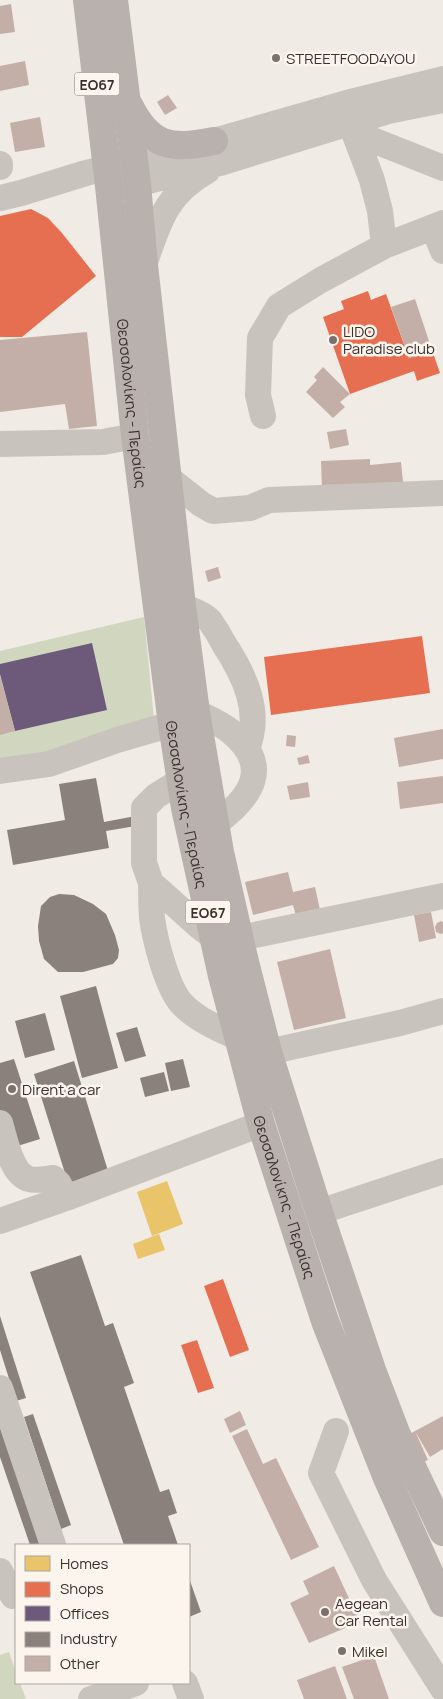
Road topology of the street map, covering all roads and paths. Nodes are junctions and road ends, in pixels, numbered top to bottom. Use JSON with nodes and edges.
{"nodes":[{"id":1,"x":87,"y":0,"type":"edge"},
{"id":2,"x":114,"y":0,"type":"edge"},
{"id":3,"x":443,"y":79,"type":"edge"},
{"id":4,"x":127,"y":100,"type":"junction"},
{"id":5,"x":443,"y":100,"type":"edge"},
{"id":6,"x":350,"y":122,"type":"junction"},
{"id":7,"x":217,"y":152,"type":"junction"},
{"id":8,"x":443,"y":168,"type":"edge"},
{"id":9,"x":136,"y":172,"type":"junction"},
{"id":10,"x":108,"y":177,"type":"junction"},
{"id":11,"x":11,"y":195,"type":"edge"},
{"id":12,"x":440,"y":234,"type":"edge"},
{"id":13,"x":384,"y":246,"type":"junction"},
{"id":14,"x":144,"y":264,"type":"junction"},
{"id":15,"x":263,"y":416,"type":"dead end"},
{"id":16,"x":135,"y":436,"type":"junction"},
{"id":17,"x":0,"y":444,"type":"edge"},
{"id":18,"x":168,"y":478,"type":"junction"},
{"id":19,"x":443,"y":493,"type":"edge"},
{"id":20,"x":182,"y":606,"type":"junction"},
{"id":21,"x":196,"y":712,"type":"junction"},
{"id":22,"x":172,"y":724,"type":"junction"},
{"id":23,"x":247,"y":749,"type":"junction"},
{"id":24,"x":0,"y":771,"type":"edge"},
{"id":25,"x":180,"y":782,"type":"junction"},
{"id":26,"x":215,"y":824,"type":"junction"},
{"id":27,"x":151,"y":883,"type":"junction"},
{"id":28,"x":443,"y":896,"type":"edge"},
{"id":29,"x":227,"y":938,"type":"junction"},
{"id":30,"x":443,"y":1012,"type":"edge"},
{"id":31,"x":238,"y":1038,"type":"junction"},
{"id":32,"x":268,"y":1052,"type":"junction"},
{"id":33,"x":0,"y":1123,"type":"edge"},
{"id":34,"x":261,"y":1124,"type":"junction"},
{"id":35,"x":443,"y":1171,"type":"edge"},
{"id":36,"x":66,"y":1198,"type":"junction"},
{"id":37,"x":319,"y":1212,"type":"junction"},
{"id":38,"x":0,"y":1221,"type":"edge"},
{"id":39,"x":0,"y":1388,"type":"edge"},
{"id":40,"x":336,"y":1431,"type":"dead end"},
{"id":41,"x":443,"y":1532,"type":"edge"},
{"id":42,"x":53,"y":1544,"type":"edge"},
{"id":43,"x":0,"y":1571,"type":"edge"},
{"id":44,"x":13,"y":1596,"type":"dead end"},
{"id":45,"x":443,"y":1604,"type":"edge"},
{"id":46,"x":185,"y":1684,"type":"edge"},
{"id":47,"x":132,"y":1689,"type":"edge"},
{"id":48,"x":443,"y":1689,"type":"edge"},
{"id":49,"x":98,"y":1692,"type":"edge"},
{"id":50,"x":191,"y":1699,"type":"edge"}],
"edges":[{"from":1,"to":10,"type":"main road","name":"Θεσσαλονίκης - Περαίας","number":"ΕΟ67"},
{"from":2,"to":4,"type":"main road","name":"Θεσσαλονίκης - Περαίας","number":"ΕΟ67"},
{"from":3,"to":7,"type":"street"},
{"from":4,"to":7,"type":"main road"},
{"from":4,"to":9,"type":"main road","name":"Θεσσαλονίκης - Περαίας","number":"ΕΟ67"},
{"from":5,"to":6,"type":"street"},
{"from":6,"to":7,"type":"street"},
{"from":6,"to":8,"type":"street"},
{"from":6,"to":13,"type":"street"},
{"from":7,"to":9,"type":"street"},
{"from":7,"to":14,"type":"street"},
{"from":9,"to":10,"type":"street"},
{"from":9,"to":14,"type":"main road","name":"Θεσσαλονίκης - Περαίας","number":"ΕΟ67"},
{"from":10,"to":11,"type":"street"},
{"from":10,"to":16,"type":"main road","name":"Θεσσαλονίκης - Περαίας","number":"ΕΟ67"},
{"from":12,"to":13,"type":"street"},
{"from":13,"to":15,"type":"street"},
{"from":14,"to":18,"type":"main road","name":"Θεσσαλονίκης - Περαίας","number":"ΕΟ67"},
{"from":16,"to":17,"type":"street"},
{"from":16,"to":22,"type":"main road","name":"Θεσσαλονίκης - Περαίας","number":"ΕΟ67"},
{"from":18,"to":19,"type":"street"},
{"from":18,"to":20,"type":"main road","name":"Θεσσαλονίκης - Περαίας","number":"ΕΟ67"},
{"from":20,"to":21,"type":"main road","name":"Θεσσαλονίκης - Περαίας","number":"ΕΟ67"},
{"from":20,"to":23,"type":"street"},
{"from":21,"to":23,"type":"street"},
{"from":21,"to":26,"type":"main road","name":"Θεσσαλονίκης - Περαίας","number":"ΕΟ67"},
{"from":22,"to":24,"type":"street"},
{"from":22,"to":25,"type":"main road","name":"Θεσσαλονίκης - Περαίας","number":"ΕΟ67"},
{"from":23,"to":26,"type":"street"},
{"from":25,"to":27,"type":"street"},
{"from":25,"to":29,"type":"main road","name":"Θεσσαλονίκης - Περαίας","number":"ΕΟ67"},
{"from":26,"to":29,"type":"main road","name":"Θεσσαλονίκης - Περαίας","number":"ΕΟ67"},
{"from":27,"to":29,"type":"street"},
{"from":27,"to":31,"type":"street"},
{"from":28,"to":29,"type":"street"},
{"from":29,"to":31,"type":"main road","name":"Θεσσαλονίκης - Περαίας","number":"ΕΟ67"},
{"from":29,"to":32,"type":"main road","name":"Θεσσαλονίκης - Περαίας","number":"ΕΟ67"},
{"from":30,"to":32,"type":"street"},
{"from":31,"to":34,"type":"main road","name":"Θεσσαλονίκης - Περαίας","number":"ΕΟ67"},
{"from":32,"to":37,"type":"main road","name":"Θεσσαλονίκης - Περαίας","number":"ΕΟ67"},
{"from":33,"to":36,"type":"street"},
{"from":34,"to":36,"type":"street"},
{"from":34,"to":45,"type":"main road","name":"Θεσσαλονίκης - Περαίας","number":"ΕΟ67"},
{"from":35,"to":37,"type":"street"},
{"from":36,"to":38,"type":"street"},
{"from":37,"to":41,"type":"main road","name":"Θεσσαλονίκης - Περαίας","number":"ΕΟ67"},
{"from":39,"to":42,"type":"street"},
{"from":40,"to":48,"type":"street"},
{"from":43,"to":44,"type":"street"},
{"from":46,"to":50,"type":"street"},
{"from":47,"to":49,"type":"street"}]}
